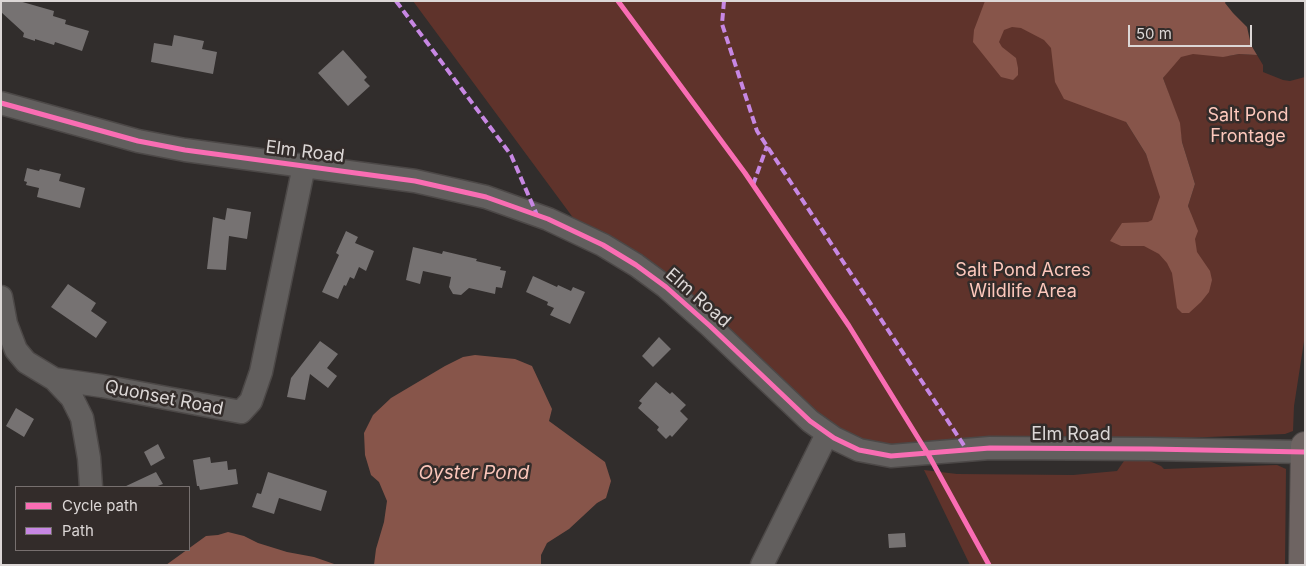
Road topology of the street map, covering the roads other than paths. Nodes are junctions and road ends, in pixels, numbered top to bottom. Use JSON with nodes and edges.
{"nodes":[{"id":1,"x":1,"y":103,"type":"edge"},
{"id":2,"x":304,"y":166,"type":"junction"},
{"id":3,"x":1,"y":297,"type":"edge"},
{"id":4,"x":54,"y":379,"type":"junction"},
{"id":5,"x":827,"y":434,"type":"junction"},
{"id":6,"x":1305,"y":446,"type":"edge"},
{"id":7,"x":1304,"y":452,"type":"edge"},
{"id":8,"x":91,"y":486,"type":"edge"},
{"id":9,"x":762,"y":565,"type":"edge"},
{"id":10,"x":1303,"y":565,"type":"edge"}],
"edges":[{"from":1,"to":2,"type":"street","name":"Elm Road"},
{"from":2,"to":4,"type":"street","name":"Quonset Road"},
{"from":2,"to":5,"type":"street","name":"Elm Road"},
{"from":3,"to":4,"type":"street","name":"Quonset Road"},
{"from":4,"to":8,"type":"street"},
{"from":5,"to":7,"type":"street","name":"Elm Road"},
{"from":5,"to":9,"type":"street"},
{"from":6,"to":7,"type":"main road"},
{"from":7,"to":10,"type":"main road"}]}
